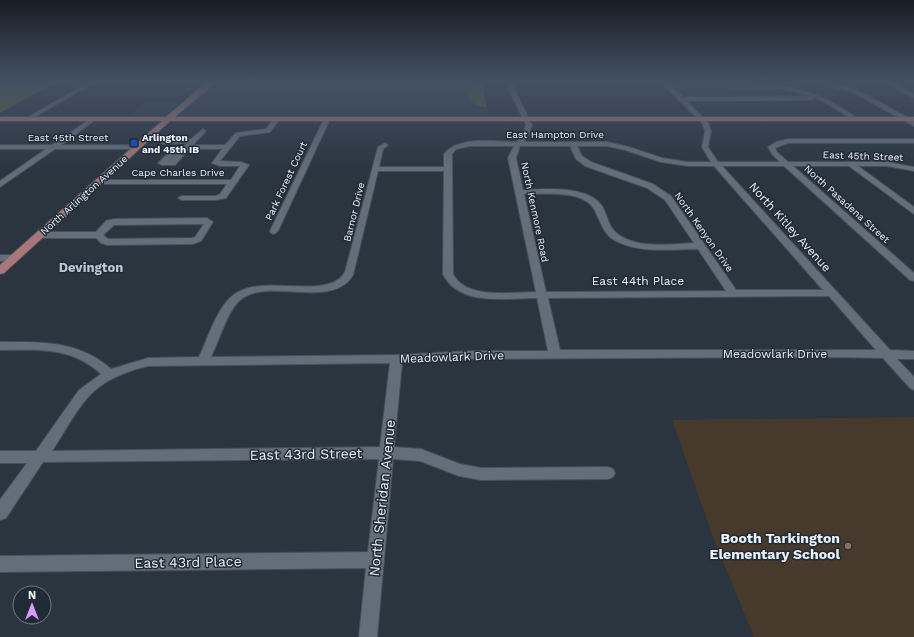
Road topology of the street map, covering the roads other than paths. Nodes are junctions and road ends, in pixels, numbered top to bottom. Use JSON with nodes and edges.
{"nodes":[{"id":1,"x":41,"y":112,"type":"edge"},
{"id":2,"x":176,"y":112,"type":"edge"},
{"id":3,"x":524,"y":112,"type":"edge"},
{"id":4,"x":694,"y":112,"type":"edge"},
{"id":5,"x":844,"y":112,"type":"edge"},
{"id":6,"x":893,"y":112,"type":"edge"},
{"id":7,"x":527,"y":118,"type":"junction"},
{"id":8,"x":701,"y":118,"type":"junction"},
{"id":9,"x":0,"y":119,"type":"edge"},
{"id":10,"x":28,"y":119,"type":"junction"},
{"id":11,"x":93,"y":119,"type":"junction"},
{"id":12,"x":168,"y":119,"type":"junction"},
{"id":13,"x":277,"y":119,"type":"junction"},
{"id":14,"x":327,"y":119,"type":"junction"},
{"id":15,"x":855,"y":119,"type":"junction"},
{"id":16,"x":906,"y":119,"type":"junction"},
{"id":17,"x":914,"y":119,"type":"edge"},
{"id":18,"x":914,"y":124,"type":"edge"},
{"id":19,"x":202,"y":131,"type":"dead end"},
{"id":20,"x":192,"y":141,"type":"junction"},
{"id":21,"x":914,"y":141,"type":"edge"},
{"id":22,"x":163,"y":142,"type":"dead end"},
{"id":23,"x":519,"y":144,"type":"junction"},
{"id":24,"x":572,"y":144,"type":"junction"},
{"id":25,"x":385,"y":145,"type":"dead end"},
{"id":26,"x":0,"y":147,"type":"edge"},
{"id":27,"x":53,"y":147,"type":"junction"},
{"id":28,"x":136,"y":147,"type":"junction"},
{"id":29,"x":228,"y":147,"type":"junction"},
{"id":30,"x":717,"y":165,"type":"junction"},
{"id":31,"x":787,"y":165,"type":"junction"},
{"id":32,"x":852,"y":165,"type":"junction"},
{"id":33,"x":913,"y":168,"type":"edge"},
{"id":34,"x":376,"y":169,"type":"junction"},
{"id":35,"x":448,"y":169,"type":"junction"},
{"id":36,"x":98,"y":182,"type":"junction"},
{"id":37,"x":234,"y":182,"type":"junction"},
{"id":38,"x":0,"y":185,"type":"edge"},
{"id":39,"x":520,"y":192,"type":"junction"},
{"id":40,"x":182,"y":198,"type":"dead end"},
{"id":41,"x":914,"y":211,"type":"edge"},
{"id":42,"x":274,"y":231,"type":"dead end"},
{"id":43,"x":39,"y":235,"type":"junction"},
{"id":44,"x":98,"y":235,"type":"junction"},
{"id":45,"x":701,"y":246,"type":"junction"},
{"id":46,"x":0,"y":258,"type":"edge"},
{"id":47,"x":13,"y":258,"type":"junction"},
{"id":48,"x":0,"y":271,"type":"edge"},
{"id":49,"x":914,"y":278,"type":"edge"},
{"id":50,"x":733,"y":293,"type":"junction"},
{"id":51,"x":832,"y":293,"type":"junction"},
{"id":52,"x":542,"y":295,"type":"junction"},
{"id":53,"x":0,"y":346,"type":"edge"},
{"id":54,"x":555,"y":354,"type":"junction"},
{"id":55,"x":888,"y":355,"type":"junction"},
{"id":56,"x":914,"y":355,"type":"edge"},
{"id":57,"x":396,"y":359,"type":"junction"},
{"id":58,"x":203,"y":361,"type":"junction"},
{"id":59,"x":109,"y":375,"type":"junction"},
{"id":60,"x":914,"y":385,"type":"edge"},
{"id":61,"x":386,"y":453,"type":"junction"},
{"id":62,"x":39,"y":456,"type":"junction"},
{"id":63,"x":0,"y":457,"type":"edge"},
{"id":64,"x":608,"y":473,"type":"dead end"},
{"id":65,"x":0,"y":513,"type":"edge"},
{"id":66,"x":375,"y":560,"type":"junction"},
{"id":67,"x":0,"y":564,"type":"edge"},
{"id":68,"x":368,"y":637,"type":"edge"}],
"edges":[{"from":1,"to":10,"type":"street"},
{"from":2,"to":12,"type":"main road","name":"North Arlington Avenue"},
{"from":3,"to":7,"type":"street"},
{"from":4,"to":8,"type":"street","name":"North Kitley Avenue"},
{"from":5,"to":15,"type":"street"},
{"from":6,"to":16,"type":"street"},
{"from":7,"to":8,"type":"main road"},
{"from":7,"to":14,"type":"main road"},
{"from":7,"to":23,"type":"street","name":"North Kenmore Road"},
{"from":8,"to":15,"type":"main road"},
{"from":8,"to":30,"type":"street","name":"North Kitley Avenue"},
{"from":9,"to":10,"type":"main road"},
{"from":10,"to":11,"type":"main road"},
{"from":11,"to":12,"type":"main road"},
{"from":11,"to":27,"type":"street"},
{"from":12,"to":13,"type":"main road"},
{"from":12,"to":28,"type":"main road","name":"North Arlington Avenue"},
{"from":13,"to":14,"type":"main road"},
{"from":13,"to":29,"type":"street"},
{"from":14,"to":42,"type":"street","name":"Park Forest Court"},
{"from":15,"to":16,"type":"main road"},
{"from":16,"to":17,"type":"main road"},
{"from":16,"to":18,"type":"street"},
{"from":19,"to":20,"type":"street"},
{"from":20,"to":22,"type":"street"},
{"from":20,"to":29,"type":"street"},
{"from":21,"to":31,"type":"street","name":"North Pasadena Street"},
{"from":23,"to":24,"type":"street","name":"East Hampton Drive"},
{"from":23,"to":35,"type":"street","name":"East Hampton Drive"},
{"from":23,"to":39,"type":"street","name":"North Kenmore Road"},
{"from":24,"to":30,"type":"street","name":"East Hampton Drive"},
{"from":24,"to":45,"type":"street","name":"North Kenyon Drive"},
{"from":25,"to":34,"type":"street","name":"Barnor Drive"},
{"from":26,"to":27,"type":"street","name":"East 45th Street"},
{"from":27,"to":28,"type":"street","name":"East 45th Street"},
{"from":27,"to":38,"type":"street"},
{"from":28,"to":36,"type":"main road","name":"North Arlington Avenue"},
{"from":29,"to":37,"type":"street"},
{"from":30,"to":31,"type":"street","name":"East 45th Street"},
{"from":30,"to":51,"type":"street","name":"North Kitley Avenue"},
{"from":31,"to":32,"type":"street","name":"East 45th Street"},
{"from":31,"to":49,"type":"street","name":"North Pasadena Street"},
{"from":32,"to":33,"type":"street","name":"East 45th Street"},
{"from":32,"to":41,"type":"street"},
{"from":34,"to":35,"type":"street"},
{"from":34,"to":58,"type":"street","name":"Barnor Drive"},
{"from":35,"to":52,"type":"street","name":"East 44th Place"},
{"from":36,"to":37,"type":"street","name":"Cape Charles Drive"},
{"from":36,"to":43,"type":"main road","name":"North Arlington Avenue"},
{"from":37,"to":40,"type":"street"},
{"from":39,"to":45,"type":"street"},
{"from":39,"to":52,"type":"street","name":"North Kenmore Road"},
{"from":43,"to":44,"type":"street"},
{"from":43,"to":47,"type":"main road","name":"North Arlington Avenue"},
{"from":44,"to":44,"type":"street"},
{"from":45,"to":50,"type":"street","name":"North Kenyon Drive"},
{"from":46,"to":47,"type":"street"},
{"from":47,"to":48,"type":"main road","name":"North Arlington Avenue"},
{"from":50,"to":51,"type":"street","name":"East 44th Place"},
{"from":50,"to":52,"type":"street","name":"East 44th Place"},
{"from":51,"to":55,"type":"street","name":"North Kitley Avenue"},
{"from":52,"to":54,"type":"street","name":"North Kenmore Road"},
{"from":53,"to":59,"type":"street"},
{"from":54,"to":55,"type":"street","name":"Meadowlark Drive"},
{"from":54,"to":57,"type":"street","name":"Meadowlark Drive"},
{"from":55,"to":56,"type":"street","name":"Meadowlark Drive"},
{"from":55,"to":60,"type":"street","name":"North Kitley Avenue"},
{"from":57,"to":58,"type":"street","name":"Meadowlark Drive"},
{"from":57,"to":61,"type":"street","name":"North Sheridan Avenue"},
{"from":58,"to":59,"type":"street","name":"Meadowlark Drive"},
{"from":59,"to":62,"type":"street","name":"Meadowlark Drive"},
{"from":61,"to":62,"type":"street","name":"East 43rd Street"},
{"from":61,"to":64,"type":"street","name":"East 43rd Street"},
{"from":61,"to":66,"type":"street","name":"North Sheridan Avenue"},
{"from":62,"to":63,"type":"street","name":"East 43rd Street"},
{"from":62,"to":65,"type":"street","name":"Meadowlark Drive"},
{"from":66,"to":67,"type":"street","name":"East 43rd Place"},
{"from":66,"to":68,"type":"street","name":"North Sheridan Avenue"}]}
